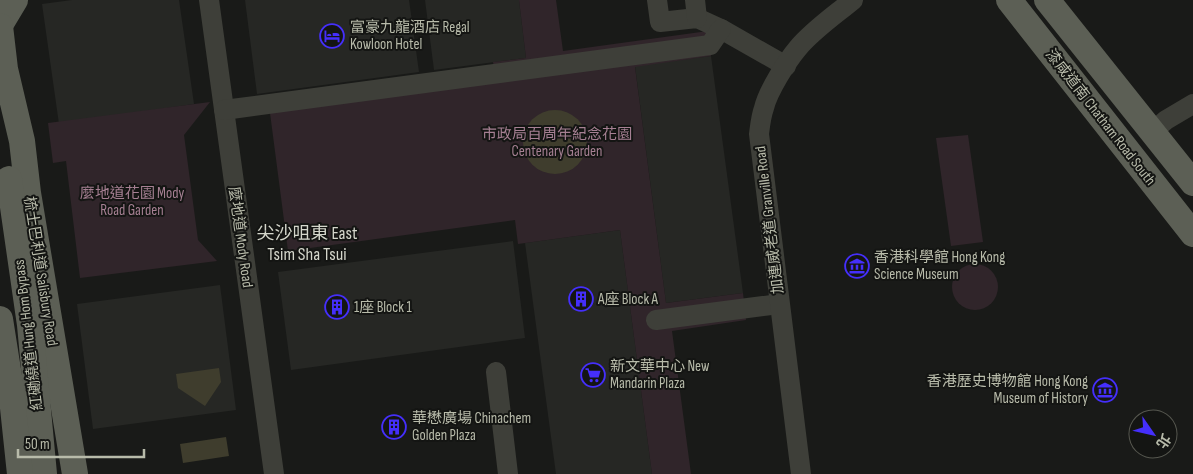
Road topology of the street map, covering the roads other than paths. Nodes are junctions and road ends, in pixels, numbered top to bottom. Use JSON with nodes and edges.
{"nodes":[{"id":1,"x":15,"y":0,"type":"edge"},
{"id":2,"x":209,"y":0,"type":"edge"},
{"id":3,"x":657,"y":0,"type":"edge"},
{"id":4,"x":853,"y":0,"type":"edge"},
{"id":5,"x":1010,"y":0,"type":"edge"},
{"id":6,"x":1047,"y":0,"type":"edge"},
{"id":7,"x":696,"y":9,"type":"edge"},
{"id":8,"x":0,"y":25,"type":"edge"},
{"id":9,"x":721,"y":29,"type":"junction"},
{"id":10,"x":786,"y":66,"type":"junction"},
{"id":11,"x":6,"y":68,"type":"junction"},
{"id":12,"x":1193,"y":104,"type":"edge"},
{"id":13,"x":224,"y":110,"type":"junction"},
{"id":14,"x":1152,"y":132,"type":"junction"},
{"id":15,"x":1193,"y":183,"type":"edge"},
{"id":16,"x":10,"y":196,"type":"joint"},
{"id":17,"x":1193,"y":234,"type":"edge"},
{"id":18,"x":779,"y":304,"type":"junction"},
{"id":19,"x":656,"y":320,"type":"dead end"},
{"id":20,"x":1,"y":325,"type":"edge"},
{"id":21,"x":496,"y":372,"type":"dead end"},
{"id":22,"x":20,"y":474,"type":"edge"},
{"id":23,"x":44,"y":474,"type":"edge"},
{"id":24,"x":75,"y":474,"type":"edge"},
{"id":25,"x":274,"y":474,"type":"edge"},
{"id":26,"x":508,"y":474,"type":"edge"},
{"id":27,"x":801,"y":474,"type":"edge"}],
"edges":[{"from":1,"to":8,"type":"main road"},
{"from":2,"to":13,"type":"street","name":"麼地道 Mody Road"},
{"from":3,"to":7,"type":"street"},
{"from":4,"to":10,"type":"street","name":"加連威老道 Granville Road"},
{"from":5,"to":17,"type":"main road","name":"漆咸道南 Chatham Road South"},
{"from":6,"to":14,"type":"main road","name":"漆咸道南 Chatham Road South"},
{"from":7,"to":9,"type":"street"},
{"from":8,"to":11,"type":"main road","name":"梳士巴利道 Salisbury Road"},
{"from":9,"to":10,"type":"street"},
{"from":9,"to":13,"type":"street"},
{"from":10,"to":18,"type":"street","name":"加連威老道 Granville Road"},
{"from":11,"to":16,"type":"main road","name":"梳士巴利道 Salisbury Road"},
{"from":11,"to":24,"type":"main road","name":"梳士巴利道 Salisbury Road"},
{"from":12,"to":14,"type":"street"},
{"from":13,"to":25,"type":"street","name":"麼地道 Mody Road"},
{"from":14,"to":15,"type":"main road","name":"漆咸道南 Chatham Road South"},
{"from":16,"to":23,"type":"main road","name":"紅磡繞道 Hung Hom Bypass"},
{"from":18,"to":19,"type":"street"},
{"from":18,"to":27,"type":"street","name":"加連威老道 Granville Road"},
{"from":20,"to":22,"type":"main road","name":"紅磡繞道 Hung Hom Bypass"},
{"from":21,"to":26,"type":"street"}]}
